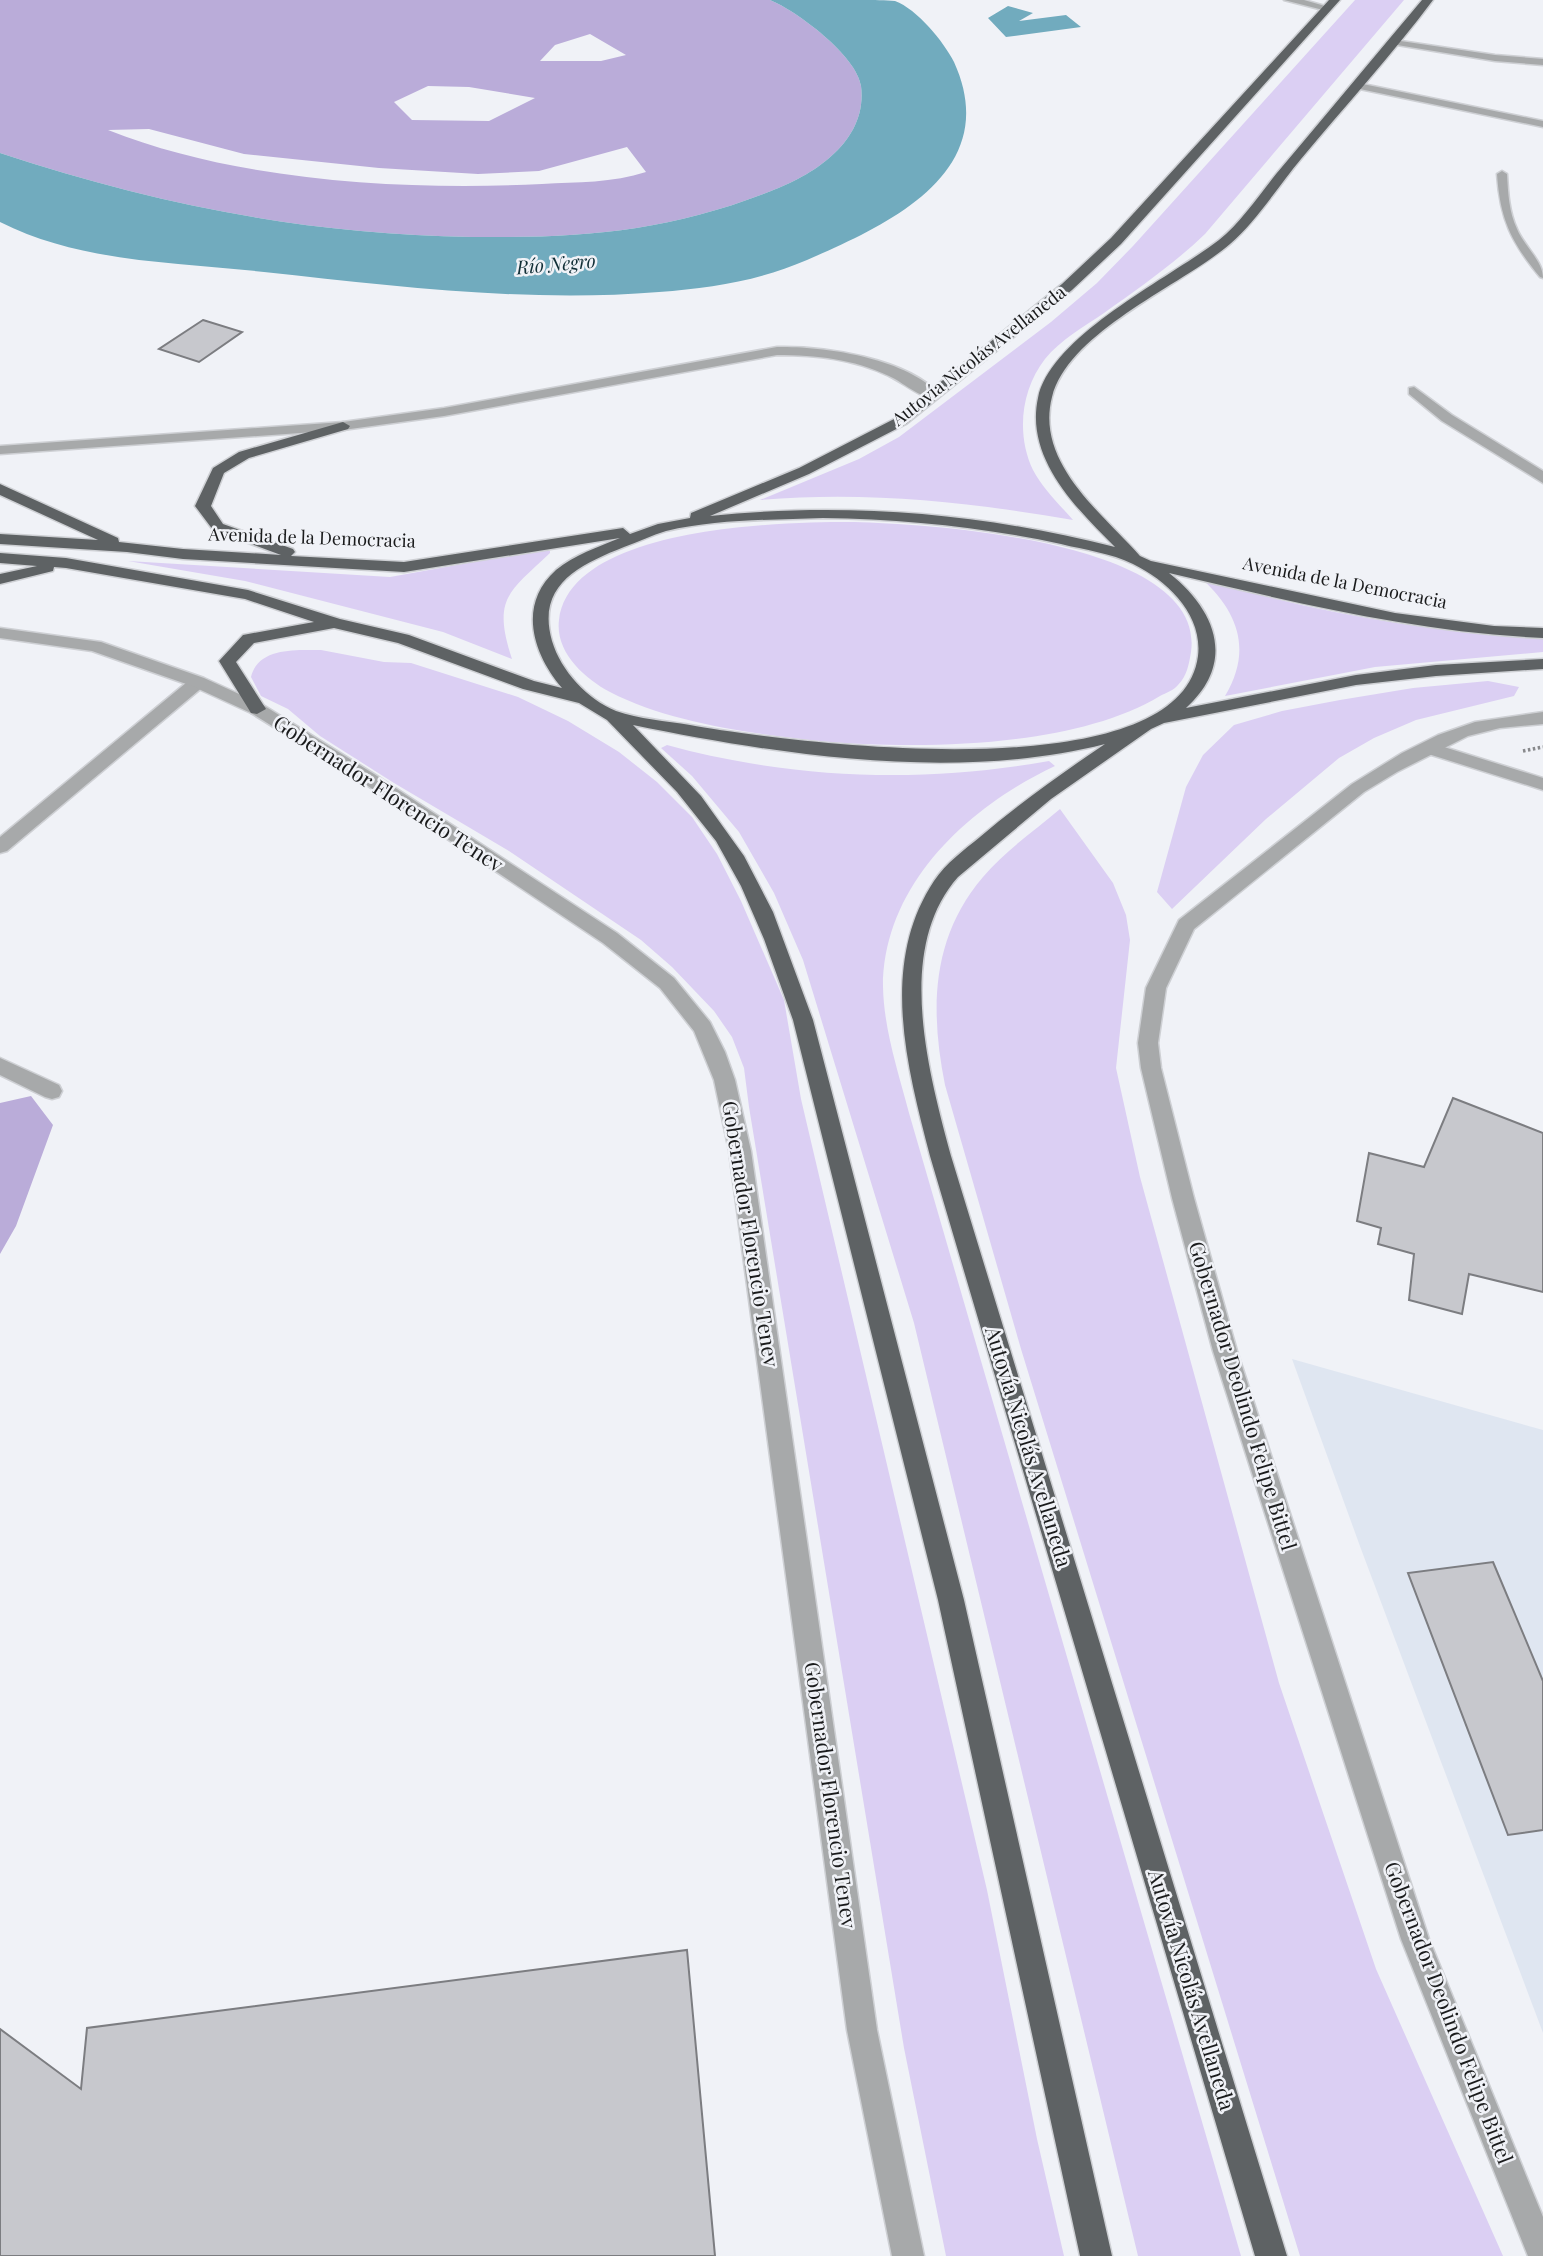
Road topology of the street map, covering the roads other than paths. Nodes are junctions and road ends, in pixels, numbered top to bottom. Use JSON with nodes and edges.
{"nodes":[{"id":1,"x":1289,"y":0,"type":"edge"},
{"id":2,"x":1428,"y":0,"type":"edge"},
{"id":3,"x":1331,"y":4,"type":"edge"},
{"id":4,"x":1394,"y":42,"type":"junction"},
{"id":5,"x":1543,"y":62,"type":"edge"},
{"id":6,"x":1358,"y":86,"type":"junction"},
{"id":7,"x":1543,"y":124,"type":"edge"},
{"id":8,"x":1502,"y":174,"type":"dead end"},
{"id":9,"x":1543,"y":275,"type":"edge"},
{"id":10,"x":1413,"y":391,"type":"dead end"},
{"id":11,"x":933,"y":395,"type":"junction"},
{"id":12,"x":343,"y":426,"type":"junction"},
{"id":13,"x":0,"y":450,"type":"edge"},
{"id":14,"x":1543,"y":478,"type":"edge"},
{"id":15,"x":0,"y":489,"type":"edge"},
{"id":16,"x":667,"y":526,"type":"junction"},
{"id":17,"x":0,"y":539,"type":"edge"},
{"id":18,"x":127,"y":547,"type":"junction"},
{"id":19,"x":0,"y":558,"type":"edge"},
{"id":20,"x":1138,"y":561,"type":"junction"},
{"id":21,"x":66,"y":563,"type":"junction"},
{"id":22,"x":351,"y":563,"type":"junction"},
{"id":23,"x":0,"y":579,"type":"edge"},
{"id":24,"x":335,"y":623,"type":"junction"},
{"id":25,"x":0,"y":633,"type":"edge"},
{"id":26,"x":1543,"y":633,"type":"edge"},
{"id":27,"x":1543,"y":664,"type":"edge"},
{"id":28,"x":198,"y":682,"type":"junction"},
{"id":29,"x":587,"y":699,"type":"junction"},
{"id":30,"x":257,"y":709,"type":"junction"},
{"id":31,"x":613,"y":716,"type":"junction"},
{"id":32,"x":1543,"y":718,"type":"edge"},
{"id":33,"x":1151,"y":722,"type":"junction"},
{"id":34,"x":1428,"y":748,"type":"junction"},
{"id":35,"x":1543,"y":784,"type":"edge"},
{"id":36,"x":0,"y":846,"type":"edge"},
{"id":37,"x":0,"y":1066,"type":"edge"},
{"id":38,"x":52,"y":1091,"type":"dead end"},
{"id":39,"x":1543,"y":2255,"type":"edge"},
{"id":40,"x":908,"y":2256,"type":"edge"},
{"id":41,"x":1096,"y":2256,"type":"edge"},
{"id":42,"x":1271,"y":2256,"type":"edge"}],
"edges":[{"from":1,"to":3,"type":"street"},
{"from":2,"to":4,"type":"highway"},
{"from":3,"to":11,"type":"highway","name":"Autovía Nicolás Avellaneda"},
{"from":4,"to":5,"type":"lane"},
{"from":4,"to":6,"type":"highway"},
{"from":6,"to":7,"type":"lane"},
{"from":6,"to":20,"type":"highway"},
{"from":8,"to":9,"type":"lane"},
{"from":10,"to":14,"type":"street"},
{"from":11,"to":12,"type":"street"},
{"from":11,"to":16,"type":"highway","name":"Autovía Nicolás Avellaneda"},
{"from":12,"to":13,"type":"street"},
{"from":12,"to":22,"type":"highway"},
{"from":15,"to":18,"type":"highway"},
{"from":16,"to":20,"type":"highway","name":"Avenida de la Democracia"},
{"from":16,"to":22,"type":"highway","name":"Avenida de la Democracia"},
{"from":16,"to":29,"type":"highway"},
{"from":17,"to":18,"type":"highway","name":"Avenida de la Democracia"},
{"from":18,"to":22,"type":"highway","name":"Avenida de la Democracia"},
{"from":19,"to":21,"type":"highway"},
{"from":20,"to":26,"type":"highway","name":"Avenida de la Democracia"},
{"from":20,"to":33,"type":"highway","name":"Autovía Nicolás Avellaneda"},
{"from":21,"to":23,"type":"highway"},
{"from":21,"to":24,"type":"highway"},
{"from":24,"to":29,"type":"highway"},
{"from":24,"to":30,"type":"highway"},
{"from":25,"to":28,"type":"street","name":"Gobernador Florencio Tenev"},
{"from":27,"to":33,"type":"highway"},
{"from":28,"to":30,"type":"street","name":"Gobernador Florencio Tenev"},
{"from":28,"to":36,"type":"street"},
{"from":29,"to":31,"type":"highway"},
{"from":30,"to":40,"type":"street","name":"Gobernador Florencio Tenev"},
{"from":31,"to":33,"type":"highway"},
{"from":31,"to":41,"type":"highway"},
{"from":32,"to":34,"type":"street","name":"Gobernador Deolindo Felipe Bittel"},
{"from":33,"to":42,"type":"highway","name":"Autovía Nicolás Avellaneda"},
{"from":34,"to":35,"type":"street"},
{"from":34,"to":39,"type":"street","name":"Gobernador Deolindo Felipe Bittel"},
{"from":37,"to":38,"type":"street"}]}
